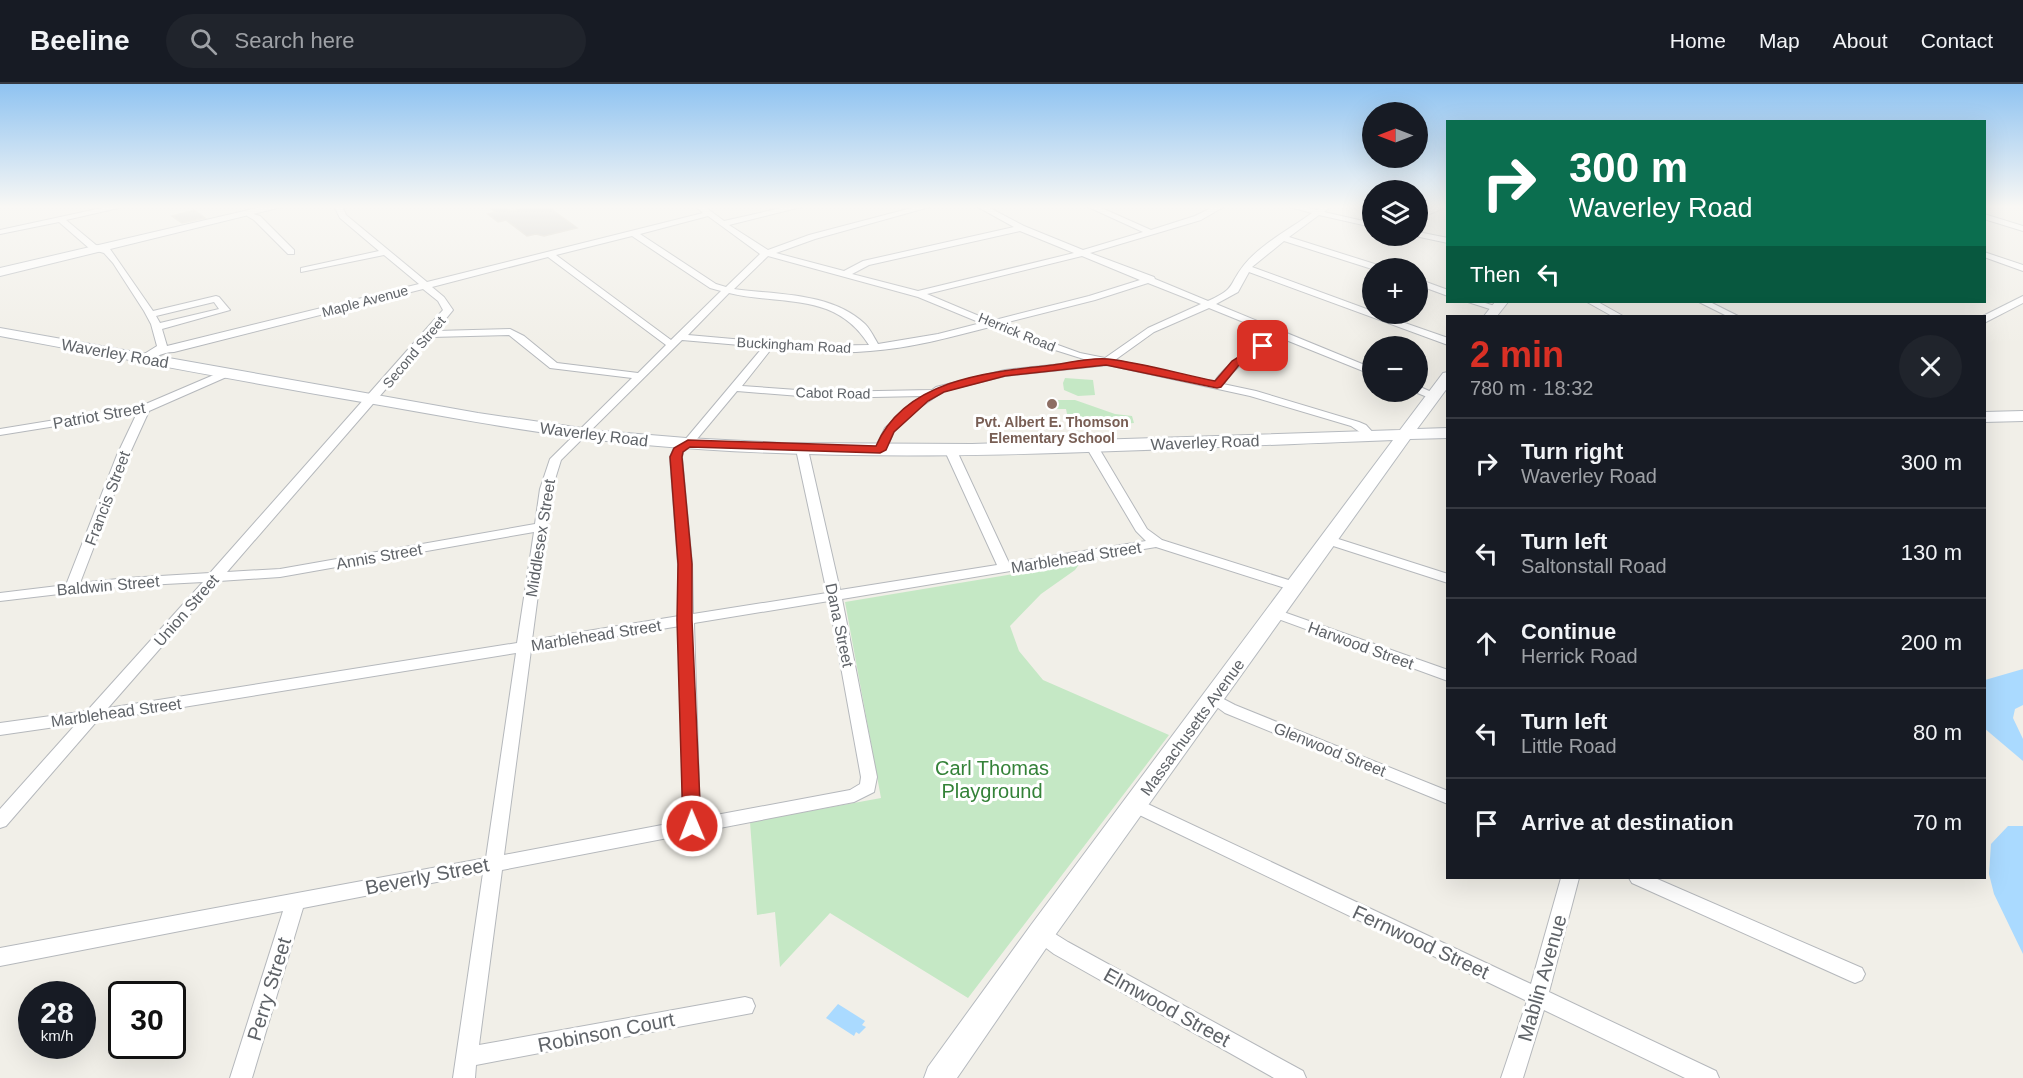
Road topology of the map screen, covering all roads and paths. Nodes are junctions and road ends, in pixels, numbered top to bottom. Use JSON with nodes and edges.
{"nodes":[{"id":1,"x":85,"y":252,"type":"edge"},
{"id":2,"x":108,"y":252,"type":"edge"},
{"id":3,"x":384,"y":252,"type":"edge"},
{"id":4,"x":386,"y":252,"type":"edge"},
{"id":5,"x":555,"y":252,"type":"edge"},
{"id":6,"x":663,"y":252,"type":"edge"},
{"id":7,"x":913,"y":252,"type":"edge"},
{"id":8,"x":1083,"y":252,"type":"edge"},
{"id":9,"x":1086,"y":252,"type":"edge"},
{"id":10,"x":1263,"y":252,"type":"edge"},
{"id":11,"x":1328,"y":252,"type":"edge"},
{"id":12,"x":767,"y":253,"type":"joint"},
{"id":13,"x":549,"y":254,"type":"junction"},
{"id":14,"x":1986,"y":255,"type":"edge"},
{"id":15,"x":1362,"y":263,"type":"edge"},
{"id":16,"x":1247,"y":268,"type":"junction"},
{"id":17,"x":2023,"y":268,"type":"edge"},
{"id":18,"x":304,"y":270,"type":"dead end"},
{"id":19,"x":0,"y":272,"type":"edge"},
{"id":20,"x":845,"y":274,"type":"junction"},
{"id":21,"x":1151,"y":279,"type":"junction"},
{"id":22,"x":425,"y":285,"type":"junction"},
{"id":23,"x":1428,"y":286,"type":"edge"},
{"id":24,"x":727,"y":291,"type":"junction"},
{"id":25,"x":1446,"y":292,"type":"edge"},
{"id":26,"x":919,"y":294,"type":"junction"},
{"id":27,"x":2023,"y":299,"type":"edge"},
{"id":28,"x":1476,"y":303,"type":"edge"},
{"id":29,"x":1594,"y":303,"type":"edge"},
{"id":30,"x":1706,"y":303,"type":"edge"},
{"id":31,"x":1209,"y":304,"type":"junction"},
{"id":32,"x":1495,"y":309,"type":"edge"},
{"id":33,"x":151,"y":314,"type":"junction"},
{"id":34,"x":1616,"y":315,"type":"edge"},
{"id":35,"x":1731,"y":315,"type":"edge"},
{"id":36,"x":1986,"y":319,"type":"edge"},
{"id":37,"x":991,"y":323,"type":"junction"},
{"id":38,"x":157,"y":327,"type":"junction"},
{"id":39,"x":0,"y":332,"type":"edge"},
{"id":40,"x":430,"y":334,"type":"junction"},
{"id":41,"x":1287,"y":336,"type":"junction"},
{"id":42,"x":680,"y":337,"type":"junction"},
{"id":43,"x":1446,"y":341,"type":"edge"},
{"id":44,"x":672,"y":345,"type":"junction"},
{"id":45,"x":770,"y":345,"type":"junction"},
{"id":46,"x":875,"y":347,"type":"junction"},
{"id":47,"x":161,"y":350,"type":"junction"},
{"id":48,"x":145,"y":358,"type":"junction"},
{"id":49,"x":1106,"y":362,"type":"junction"},
{"id":50,"x":1362,"y":367,"type":"edge"},
{"id":51,"x":227,"y":373,"type":"junction"},
{"id":52,"x":641,"y":376,"type":"junction"},
{"id":53,"x":1446,"y":378,"type":"edge"},
{"id":54,"x":1217,"y":384,"type":"junction"},
{"id":55,"x":733,"y":388,"type":"junction"},
{"id":56,"x":934,"y":393,"type":"junction"},
{"id":57,"x":1428,"y":394,"type":"edge"},
{"id":58,"x":1432,"y":396,"type":"junction"},
{"id":59,"x":373,"y":399,"type":"junction"},
{"id":60,"x":144,"y":409,"type":"junction"},
{"id":61,"x":2023,"y":416,"type":"edge"},
{"id":62,"x":1986,"y":417,"type":"edge"},
{"id":63,"x":6,"y":431,"type":"edge"},
{"id":64,"x":582,"y":433,"type":"junction"},
{"id":65,"x":1446,"y":433,"type":"edge"},
{"id":66,"x":1404,"y":435,"type":"junction"},
{"id":67,"x":1370,"y":436,"type":"junction"},
{"id":68,"x":688,"y":443,"type":"junction"},
{"id":69,"x":0,"y":444,"type":"edge"},
{"id":70,"x":1091,"y":445,"type":"junction"},
{"id":71,"x":805,"y":448,"type":"junction"},
{"id":72,"x":950,"y":449,"type":"junction"},
{"id":73,"x":880,"y":450,"type":"junction"},
{"id":74,"x":541,"y":527,"type":"junction"},
{"id":75,"x":1329,"y":540,"type":"junction"},
{"id":76,"x":1157,"y":543,"type":"junction"},
{"id":77,"x":1005,"y":569,"type":"junction"},
{"id":78,"x":216,"y":576,"type":"junction"},
{"id":79,"x":1446,"y":578,"type":"edge"},
{"id":80,"x":1293,"y":586,"type":"junction"},
{"id":81,"x":72,"y":587,"type":"junction"},
{"id":82,"x":0,"y":597,"type":"edge"},
{"id":83,"x":834,"y":597,"type":"junction"},
{"id":84,"x":1275,"y":613,"type":"junction"},
{"id":85,"x":685,"y":620,"type":"junction"},
{"id":86,"x":524,"y":646,"type":"junction"},
{"id":87,"x":1446,"y":675,"type":"edge"},
{"id":88,"x":1214,"y":699,"type":"junction"},
{"id":89,"x":93,"y":715,"type":"junction"},
{"id":90,"x":0,"y":729,"type":"edge"},
{"id":91,"x":854,"y":796,"type":"joint"},
{"id":92,"x":1446,"y":797,"type":"edge"},
{"id":93,"x":1135,"y":805,"type":"junction"},
{"id":94,"x":0,"y":821,"type":"edge"},
{"id":95,"x":692,"y":826,"type":"junction"},
{"id":96,"x":494,"y":863,"type":"junction"},
{"id":97,"x":1570,"y":879,"type":"edge"},
{"id":98,"x":1640,"y":879,"type":"edge"},
{"id":99,"x":296,"y":901,"type":"junction"},
{"id":100,"x":1041,"y":933,"type":"junction"},
{"id":101,"x":0,"y":957,"type":"edge"},
{"id":102,"x":1855,"y":974,"type":"dead end"},
{"id":103,"x":1538,"y":996,"type":"junction"},
{"id":104,"x":745,"y":1006,"type":"dead end"},
{"id":105,"x":467,"y":1057,"type":"junction"},
{"id":106,"x":241,"y":1078,"type":"edge"},
{"id":107,"x":464,"y":1078,"type":"edge"},
{"id":108,"x":939,"y":1078,"type":"edge"},
{"id":109,"x":1295,"y":1078,"type":"edge"},
{"id":110,"x":1512,"y":1078,"type":"edge"},
{"id":111,"x":1708,"y":1078,"type":"edge"}],
"edges":[{"from":1,"to":19,"type":"street"},
{"from":2,"to":33,"type":"street"},
{"from":3,"to":18,"type":"street"},
{"from":4,"to":22,"type":"street","name":"Second Street"},
{"from":5,"to":13,"type":"street","name":"Maple Avenue"},
{"from":6,"to":24,"type":"street"},
{"from":7,"to":20,"type":"street"},
{"from":8,"to":26,"type":"street"},
{"from":9,"to":21,"type":"street"},
{"from":10,"to":16,"type":"street"},
{"from":11,"to":15,"type":"street"},
{"from":12,"to":20,"type":"street","name":"Herrick Road"},
{"from":12,"to":24,"type":"street","name":"Middlesex Street"},
{"from":13,"to":22,"type":"street","name":"Maple Avenue"},
{"from":13,"to":44,"type":"street"},
{"from":14,"to":17,"type":"street"},
{"from":16,"to":31,"type":"street"},
{"from":16,"to":43,"type":"street"},
{"from":20,"to":26,"type":"street","name":"Herrick Road"},
{"from":21,"to":31,"type":"street"},
{"from":21,"to":37,"type":"street","name":"Buckingham Road"},
{"from":22,"to":40,"type":"street","name":"Second Street"},
{"from":22,"to":47,"type":"street","name":"Maple Avenue"},
{"from":23,"to":25,"type":"street"},
{"from":24,"to":42,"type":"street","name":"Middlesex Street"},
{"from":24,"to":46,"type":"street"},
{"from":26,"to":37,"type":"street","name":"Herrick Road"},
{"from":27,"to":36,"type":"street"},
{"from":28,"to":32,"type":"street"},
{"from":29,"to":34,"type":"street"},
{"from":30,"to":35,"type":"street"},
{"from":31,"to":41,"type":"street"},
{"from":31,"to":49,"type":"street"},
{"from":33,"to":38,"type":"street"},
{"from":33,"to":38,"type":"street"},
{"from":37,"to":46,"type":"street","name":"Buckingham Road"},
{"from":37,"to":49,"type":"street","name":"Herrick Road"},
{"from":38,"to":47,"type":"street"},
{"from":39,"to":48,"type":"street","name":"Waverley Road"},
{"from":40,"to":52,"type":"street"},
{"from":40,"to":59,"type":"street","name":"Second Street"},
{"from":41,"to":50,"type":"street"},
{"from":41,"to":54,"type":"street"},
{"from":42,"to":44,"type":"street","name":"Middlesex Street"},
{"from":42,"to":45,"type":"street","name":"Buckingham Road"},
{"from":44,"to":52,"type":"street","name":"Middlesex Street"},
{"from":45,"to":46,"type":"street","name":"Buckingham Road"},
{"from":45,"to":55,"type":"street"},
{"from":47,"to":48,"type":"street","name":"Maple Avenue"},
{"from":48,"to":51,"type":"street","name":"Waverley Road"},
{"from":49,"to":54,"type":"street","name":"Herrick Road"},
{"from":49,"to":56,"type":"street"},
{"from":51,"to":59,"type":"street","name":"Waverley Road"},
{"from":51,"to":60,"type":"street","name":"Patriot Street"},
{"from":52,"to":64,"type":"street","name":"Middlesex Street"},
{"from":53,"to":58,"type":"street","name":"Massachusetts Avenue"},
{"from":54,"to":67,"type":"street","name":"Herrick Road"},
{"from":55,"to":56,"type":"street","name":"Cabot Road"},
{"from":55,"to":68,"type":"street"},
{"from":56,"to":73,"type":"street"},
{"from":57,"to":58,"type":"street"},
{"from":58,"to":66,"type":"street","name":"Massachusetts Avenue"},
{"from":59,"to":64,"type":"street","name":"Waverley Road"},
{"from":59,"to":78,"type":"street","name":"Union Street"},
{"from":60,"to":63,"type":"street","name":"Patriot Street"},
{"from":60,"to":81,"type":"street","name":"Francis Street"},
{"from":61,"to":62,"type":"street"},
{"from":63,"to":69,"type":"street"},
{"from":64,"to":68,"type":"street","name":"Waverley Road"},
{"from":64,"to":74,"type":"street","name":"Middlesex Street"},
{"from":65,"to":66,"type":"street","name":"Waverley Road"},
{"from":66,"to":67,"type":"street","name":"Waverley Road"},
{"from":66,"to":75,"type":"street","name":"Massachusetts Avenue"},
{"from":67,"to":70,"type":"street","name":"Waverley Road"},
{"from":68,"to":71,"type":"street","name":"Waverley Road"},
{"from":68,"to":85,"type":"street"},
{"from":70,"to":72,"type":"street","name":"Waverley Road"},
{"from":70,"to":76,"type":"street"},
{"from":71,"to":73,"type":"street","name":"Waverley Road"},
{"from":71,"to":83,"type":"street","name":"Dana Street"},
{"from":72,"to":73,"type":"street","name":"Waverley Road"},
{"from":72,"to":77,"type":"street"},
{"from":74,"to":78,"type":"street","name":"Annis Street"},
{"from":74,"to":86,"type":"street","name":"Middlesex Street"},
{"from":75,"to":79,"type":"street"},
{"from":75,"to":80,"type":"street","name":"Massachusetts Avenue"},
{"from":76,"to":77,"type":"street","name":"Marblehead Street"},
{"from":76,"to":80,"type":"street","name":"Marblehead Street"},
{"from":77,"to":83,"type":"street","name":"Marblehead Street"},
{"from":78,"to":81,"type":"street","name":"Baldwin Street"},
{"from":78,"to":89,"type":"street","name":"Union Street"},
{"from":80,"to":84,"type":"street","name":"Massachusetts Avenue"},
{"from":81,"to":82,"type":"street","name":"Baldwin Street"},
{"from":83,"to":85,"type":"street","name":"Marblehead Street"},
{"from":83,"to":91,"type":"street","name":"Dana Street"},
{"from":84,"to":87,"type":"street","name":"Harwood Street"},
{"from":84,"to":88,"type":"street","name":"Massachusetts Avenue"},
{"from":85,"to":86,"type":"street","name":"Marblehead Street"},
{"from":85,"to":95,"type":"street"},
{"from":86,"to":89,"type":"street","name":"Marblehead Street"},
{"from":86,"to":96,"type":"street","name":"Middlesex Street"},
{"from":88,"to":92,"type":"street","name":"Glenwood Street"},
{"from":88,"to":93,"type":"street","name":"Massachusetts Avenue"},
{"from":89,"to":90,"type":"street","name":"Marblehead Street"},
{"from":89,"to":94,"type":"street","name":"Union Street"},
{"from":91,"to":95,"type":"street","name":"Beverly Street"},
{"from":93,"to":100,"type":"street","name":"Massachusetts Avenue"},
{"from":93,"to":103,"type":"street","name":"Fernwood Street"},
{"from":95,"to":96,"type":"street","name":"Beverly Street"},
{"from":96,"to":99,"type":"street","name":"Beverly Street"},
{"from":96,"to":105,"type":"street","name":"Middlesex Street"},
{"from":97,"to":103,"type":"street","name":"Mablin Avenue"},
{"from":98,"to":102,"type":"street"},
{"from":99,"to":101,"type":"street","name":"Beverly Street"},
{"from":99,"to":106,"type":"street","name":"Perry Street"},
{"from":100,"to":108,"type":"street","name":"Massachusetts Avenue"},
{"from":100,"to":109,"type":"street","name":"Elmwood Street"},
{"from":103,"to":110,"type":"street","name":"Mablin Avenue"},
{"from":103,"to":111,"type":"street","name":"Fernwood Street"},
{"from":104,"to":105,"type":"street","name":"Robinson Court"},
{"from":105,"to":107,"type":"street","name":"Middlesex Street"}]}
